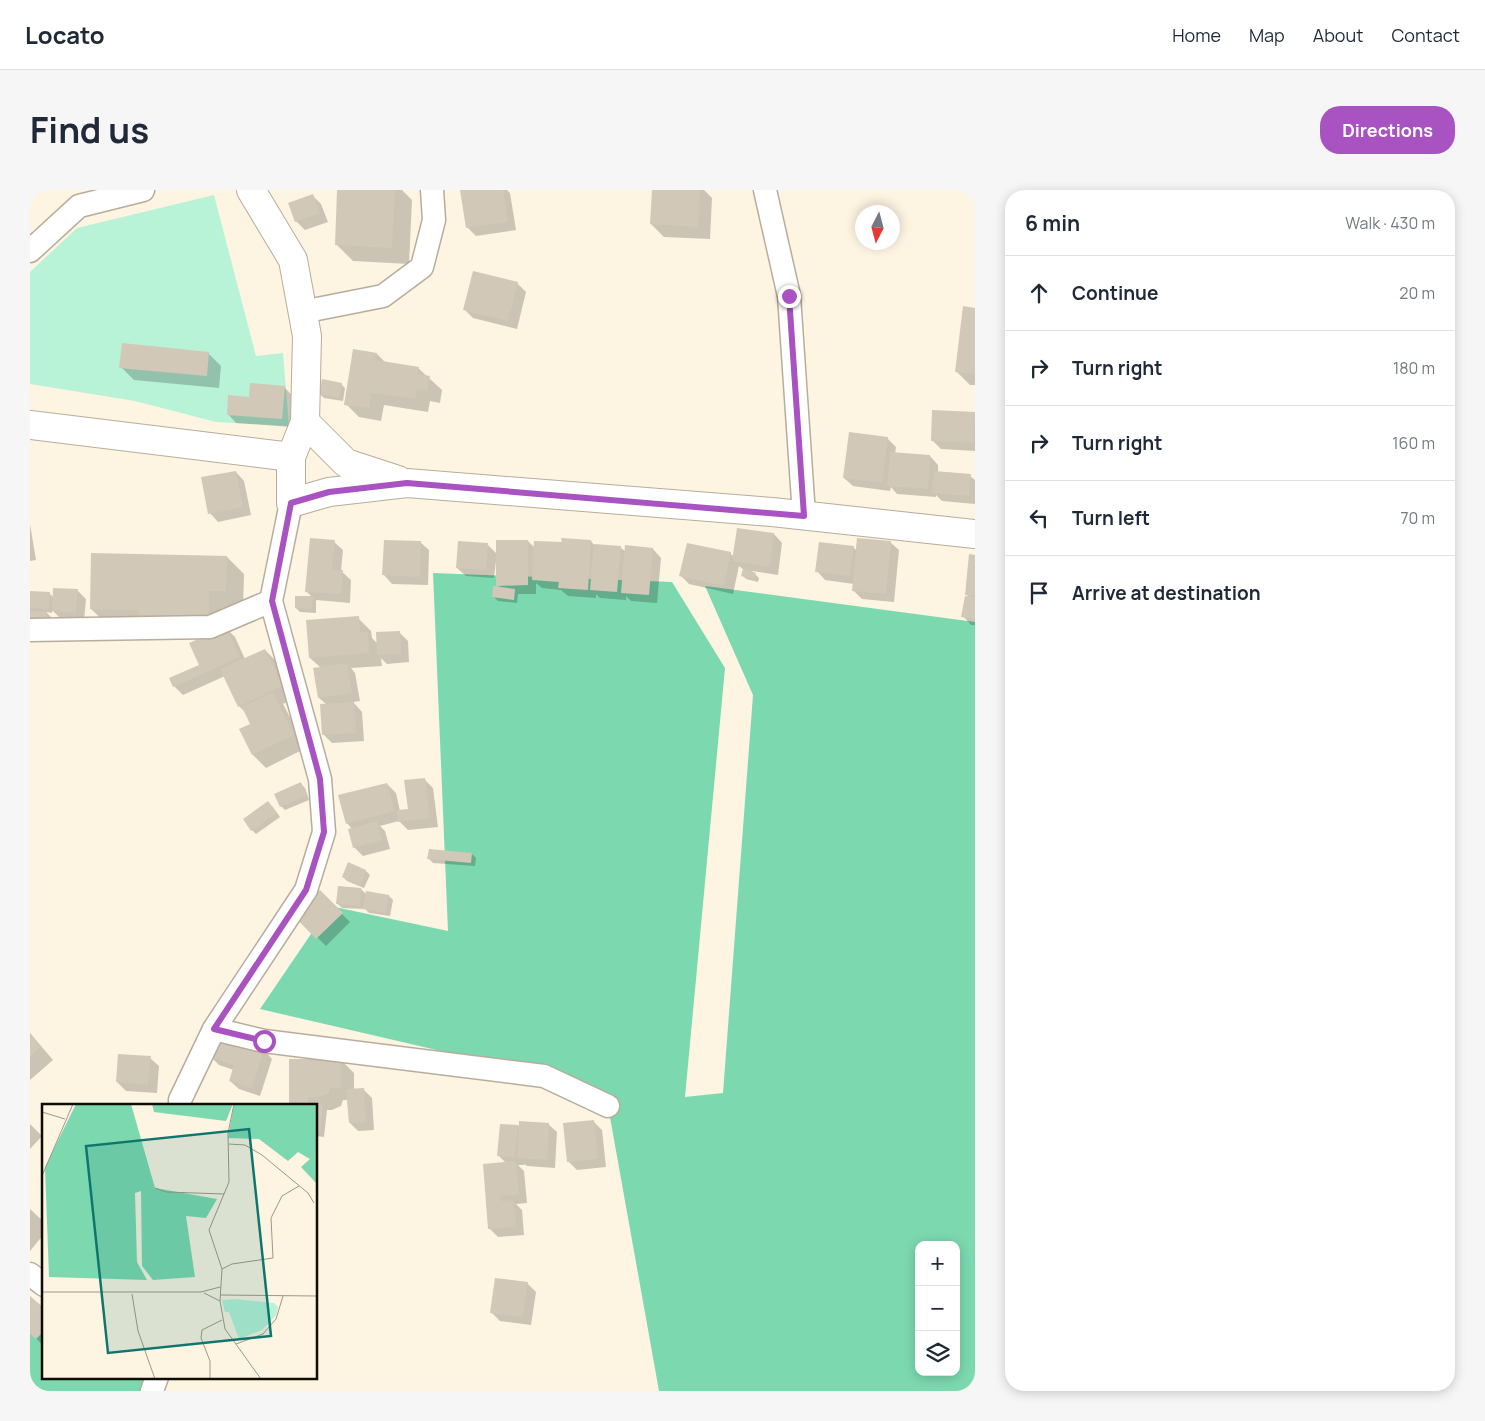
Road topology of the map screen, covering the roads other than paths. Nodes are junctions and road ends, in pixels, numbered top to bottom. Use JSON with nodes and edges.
{"nodes":[{"id":1,"x":144,"y":190,"type":"edge"},
{"id":2,"x":251,"y":190,"type":"edge"},
{"id":3,"x":432,"y":190,"type":"edge"},
{"id":4,"x":764,"y":190,"type":"edge"},
{"id":5,"x":30,"y":251,"type":"edge"},
{"id":6,"x":302,"y":312,"type":"junction"},
{"id":7,"x":305,"y":422,"type":"junction"},
{"id":8,"x":30,"y":425,"type":"edge"},
{"id":9,"x":291,"y":457,"type":"junction"},
{"id":10,"x":407,"y":483,"type":"junction"},
{"id":11,"x":291,"y":503,"type":"junction"},
{"id":12,"x":804,"y":516,"type":"junction"},
{"id":13,"x":975,"y":534,"type":"edge"},
{"id":14,"x":272,"y":601,"type":"junction"},
{"id":15,"x":30,"y":630,"type":"edge"},
{"id":16,"x":214,"y":1029,"type":"junction"},
{"id":17,"x":180,"y":1104,"type":"edge"},
{"id":18,"x":608,"y":1106,"type":"dead end"},
{"id":19,"x":30,"y":1274,"type":"edge"},
{"id":20,"x":42,"y":1283,"type":"edge"},
{"id":21,"x":157,"y":1378,"type":"edge"},
{"id":22,"x":152,"y":1391,"type":"edge"}],
"edges":[{"from":1,"to":5,"type":"street"},
{"from":2,"to":6,"type":"street"},
{"from":3,"to":6,"type":"street"},
{"from":4,"to":12,"type":"street"},
{"from":6,"to":7,"type":"street"},
{"from":7,"to":9,"type":"street"},
{"from":7,"to":10,"type":"street"},
{"from":8,"to":9,"type":"street"},
{"from":9,"to":11,"type":"street"},
{"from":10,"to":11,"type":"street"},
{"from":10,"to":12,"type":"street"},
{"from":11,"to":14,"type":"street"},
{"from":12,"to":13,"type":"street"},
{"from":14,"to":15,"type":"street"},
{"from":14,"to":16,"type":"street"},
{"from":16,"to":17,"type":"street"},
{"from":16,"to":18,"type":"street"},
{"from":19,"to":20,"type":"street"},
{"from":21,"to":22,"type":"street"}]}
